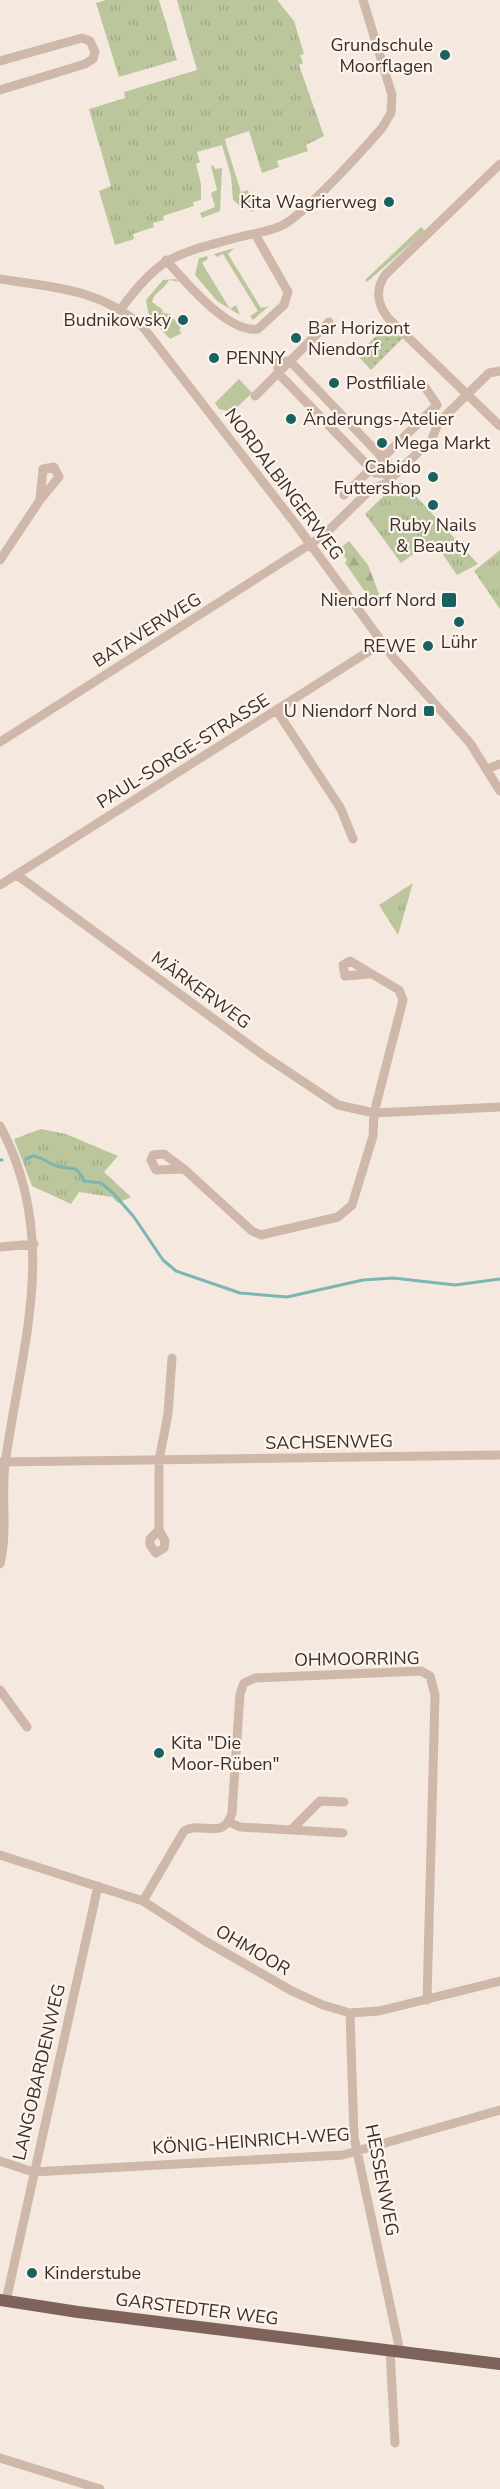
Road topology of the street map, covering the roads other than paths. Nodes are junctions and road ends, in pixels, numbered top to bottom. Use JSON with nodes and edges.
{"nodes":[{"id":1,"x":363,"y":0,"type":"edge"},
{"id":2,"x":0,"y":61,"type":"edge"},
{"id":3,"x":0,"y":90,"type":"edge"},
{"id":4,"x":500,"y":164,"type":"edge"},
{"id":5,"x":255,"y":234,"type":"junction"},
{"id":6,"x":166,"y":260,"type":"junction"},
{"id":7,"x":0,"y":279,"type":"edge"},
{"id":8,"x":121,"y":309,"type":"junction"},
{"id":9,"x":329,"y":322,"type":"dead end"},
{"id":10,"x":290,"y":362,"type":"junction"},
{"id":11,"x":500,"y":371,"type":"edge"},
{"id":12,"x":278,"y":373,"type":"junction"},
{"id":13,"x":426,"y":391,"type":"dead end"},
{"id":14,"x":468,"y":394,"type":"junction"},
{"id":15,"x":255,"y":396,"type":"dead end"},
{"id":16,"x":500,"y":426,"type":"edge"},
{"id":17,"x":382,"y":458,"type":"junction"},
{"id":18,"x":371,"y":469,"type":"junction"},
{"id":19,"x":397,"y":473,"type":"junction"},
{"id":20,"x":386,"y":474,"type":"dead end"},
{"id":21,"x":344,"y":495,"type":"dead end"},
{"id":22,"x":40,"y":500,"type":"dead end"},
{"id":23,"x":311,"y":545,"type":"junction"},
{"id":24,"x":0,"y":560,"type":"edge"},
{"id":25,"x":382,"y":642,"type":"junction"},
{"id":26,"x":278,"y":711,"type":"junction"},
{"id":27,"x":0,"y":742,"type":"edge"},
{"id":28,"x":500,"y":764,"type":"edge"},
{"id":29,"x":487,"y":769,"type":"junction"},
{"id":30,"x":500,"y":791,"type":"edge"},
{"id":31,"x":353,"y":839,"type":"dead end"},
{"id":32,"x":17,"y":876,"type":"junction"},
{"id":33,"x":0,"y":885,"type":"edge"},
{"id":34,"x":369,"y":974,"type":"dead end"},
{"id":35,"x":500,"y":1107,"type":"edge"},
{"id":36,"x":374,"y":1113,"type":"junction"},
{"id":37,"x":0,"y":1126,"type":"edge"},
{"id":38,"x":184,"y":1169,"type":"dead end"},
{"id":39,"x":34,"y":1244,"type":"junction"},
{"id":40,"x":0,"y":1247,"type":"edge"},
{"id":41,"x":172,"y":1358,"type":"dead end"},
{"id":42,"x":500,"y":1455,"type":"edge"},
{"id":43,"x":159,"y":1460,"type":"junction"},
{"id":44,"x":3,"y":1462,"type":"edge"},
{"id":45,"x":159,"y":1530,"type":"dead end"},
{"id":46,"x":0,"y":1564,"type":"edge"},
{"id":47,"x":0,"y":1690,"type":"edge"},
{"id":48,"x":27,"y":1727,"type":"dead end"},
{"id":49,"x":344,"y":1802,"type":"dead end"},
{"id":50,"x":308,"y":1813,"type":"junction"},
{"id":51,"x":229,"y":1822,"type":"junction"},
{"id":52,"x":291,"y":1830,"type":"junction"},
{"id":53,"x":314,"y":1831,"type":"junction"},
{"id":54,"x":343,"y":1833,"type":"dead end"},
{"id":55,"x":0,"y":1855,"type":"edge"},
{"id":56,"x":98,"y":1886,"type":"junction"},
{"id":57,"x":142,"y":1901,"type":"junction"},
{"id":58,"x":500,"y":1982,"type":"edge"},
{"id":59,"x":427,"y":2000,"type":"junction"},
{"id":60,"x":350,"y":2013,"type":"junction"},
{"id":61,"x":500,"y":2110,"type":"edge"},
{"id":62,"x":357,"y":2151,"type":"junction"},
{"id":63,"x":0,"y":2161,"type":"edge"},
{"id":64,"x":33,"y":2172,"type":"junction"},
{"id":65,"x":3,"y":2300,"type":"edge"},
{"id":66,"x":395,"y":2351,"type":"junction"},
{"id":67,"x":500,"y":2364,"type":"edge"},
{"id":68,"x":395,"y":2443,"type":"dead end"},
{"id":69,"x":0,"y":2458,"type":"edge"},
{"id":70,"x":100,"y":2489,"type":"edge"}],
"edges":[{"from":1,"to":5,"type":"street"},
{"from":2,"to":3,"type":"street"},
{"from":4,"to":14,"type":"street"},
{"from":5,"to":6,"type":"street"},
{"from":5,"to":6,"type":"street"},
{"from":6,"to":8,"type":"street"},
{"from":7,"to":8,"type":"street","name":"NORDALBINGERWEG"},
{"from":8,"to":23,"type":"street","name":"NORDALBINGERWEG"},
{"from":9,"to":10,"type":"street"},
{"from":10,"to":12,"type":"street"},
{"from":10,"to":17,"type":"street"},
{"from":11,"to":14,"type":"street","name":"BATAVERWEG"},
{"from":12,"to":15,"type":"street"},
{"from":12,"to":18,"type":"street"},
{"from":13,"to":17,"type":"street"},
{"from":14,"to":16,"type":"street"},
{"from":14,"to":19,"type":"street","name":"BATAVERWEG"},
{"from":17,"to":18,"type":"street"},
{"from":17,"to":19,"type":"street"},
{"from":18,"to":20,"type":"street"},
{"from":18,"to":21,"type":"street"},
{"from":19,"to":23,"type":"street","name":"BATAVERWEG"},
{"from":22,"to":24,"type":"street"},
{"from":23,"to":25,"type":"street","name":"NORDALBINGERWEG"},
{"from":23,"to":27,"type":"street","name":"BATAVERWEG"},
{"from":25,"to":26,"type":"street","name":"PAUL-SORGE-STRASSE"},
{"from":25,"to":29,"type":"street","name":"NORDALBINGERWEG"},
{"from":26,"to":31,"type":"street"},
{"from":26,"to":32,"type":"street","name":"PAUL-SORGE-STRASSE"},
{"from":28,"to":29,"type":"street"},
{"from":29,"to":30,"type":"street","name":"NORDALBINGERWEG"},
{"from":32,"to":33,"type":"street","name":"PAUL-SORGE-STRASSE"},
{"from":32,"to":36,"type":"street","name":"MÄRKERWEG"},
{"from":34,"to":36,"type":"street"},
{"from":35,"to":36,"type":"street","name":"MÄRKERWEG"},
{"from":36,"to":38,"type":"street"},
{"from":37,"to":39,"type":"street"},
{"from":39,"to":40,"type":"street"},
{"from":39,"to":44,"type":"street"},
{"from":41,"to":43,"type":"street"},
{"from":42,"to":43,"type":"street","name":"SACHSENWEG"},
{"from":43,"to":44,"type":"street","name":"SACHSENWEG"},
{"from":43,"to":45,"type":"street"},
{"from":44,"to":46,"type":"street"},
{"from":47,"to":48,"type":"street"},
{"from":49,"to":50,"type":"street"},
{"from":50,"to":52,"type":"street"},
{"from":50,"to":53,"type":"street"},
{"from":51,"to":52,"type":"street"},
{"from":51,"to":57,"type":"street"},
{"from":51,"to":59,"type":"street","name":"OHMOORRING"},
{"from":52,"to":53,"type":"street"},
{"from":53,"to":54,"type":"street"},
{"from":55,"to":56,"type":"street","name":"OHMOOR"},
{"from":56,"to":57,"type":"street","name":"OHMOOR"},
{"from":56,"to":64,"type":"street","name":"LANGOBARDENWEG"},
{"from":57,"to":60,"type":"street","name":"OHMOOR"},
{"from":58,"to":59,"type":"street","name":"OHMOOR"},
{"from":59,"to":60,"type":"street","name":"OHMOOR"},
{"from":60,"to":62,"type":"street","name":"HESSENWEG"},
{"from":61,"to":62,"type":"street","name":"KÖNIG-HEINRICH-WEG"},
{"from":62,"to":64,"type":"street","name":"KÖNIG-HEINRICH-WEG"},
{"from":62,"to":66,"type":"street","name":"HESSENWEG"},
{"from":63,"to":64,"type":"street","name":"KÖNIG-HEINRICH-WEG"},
{"from":64,"to":65,"type":"street","name":"LANGOBARDENWEG"},
{"from":65,"to":66,"type":"main road","name":"GARSTEDTER WEG"},
{"from":66,"to":67,"type":"main road","name":"GARSTEDTER WEG"},
{"from":66,"to":68,"type":"street"},
{"from":69,"to":70,"type":"street"}]}
